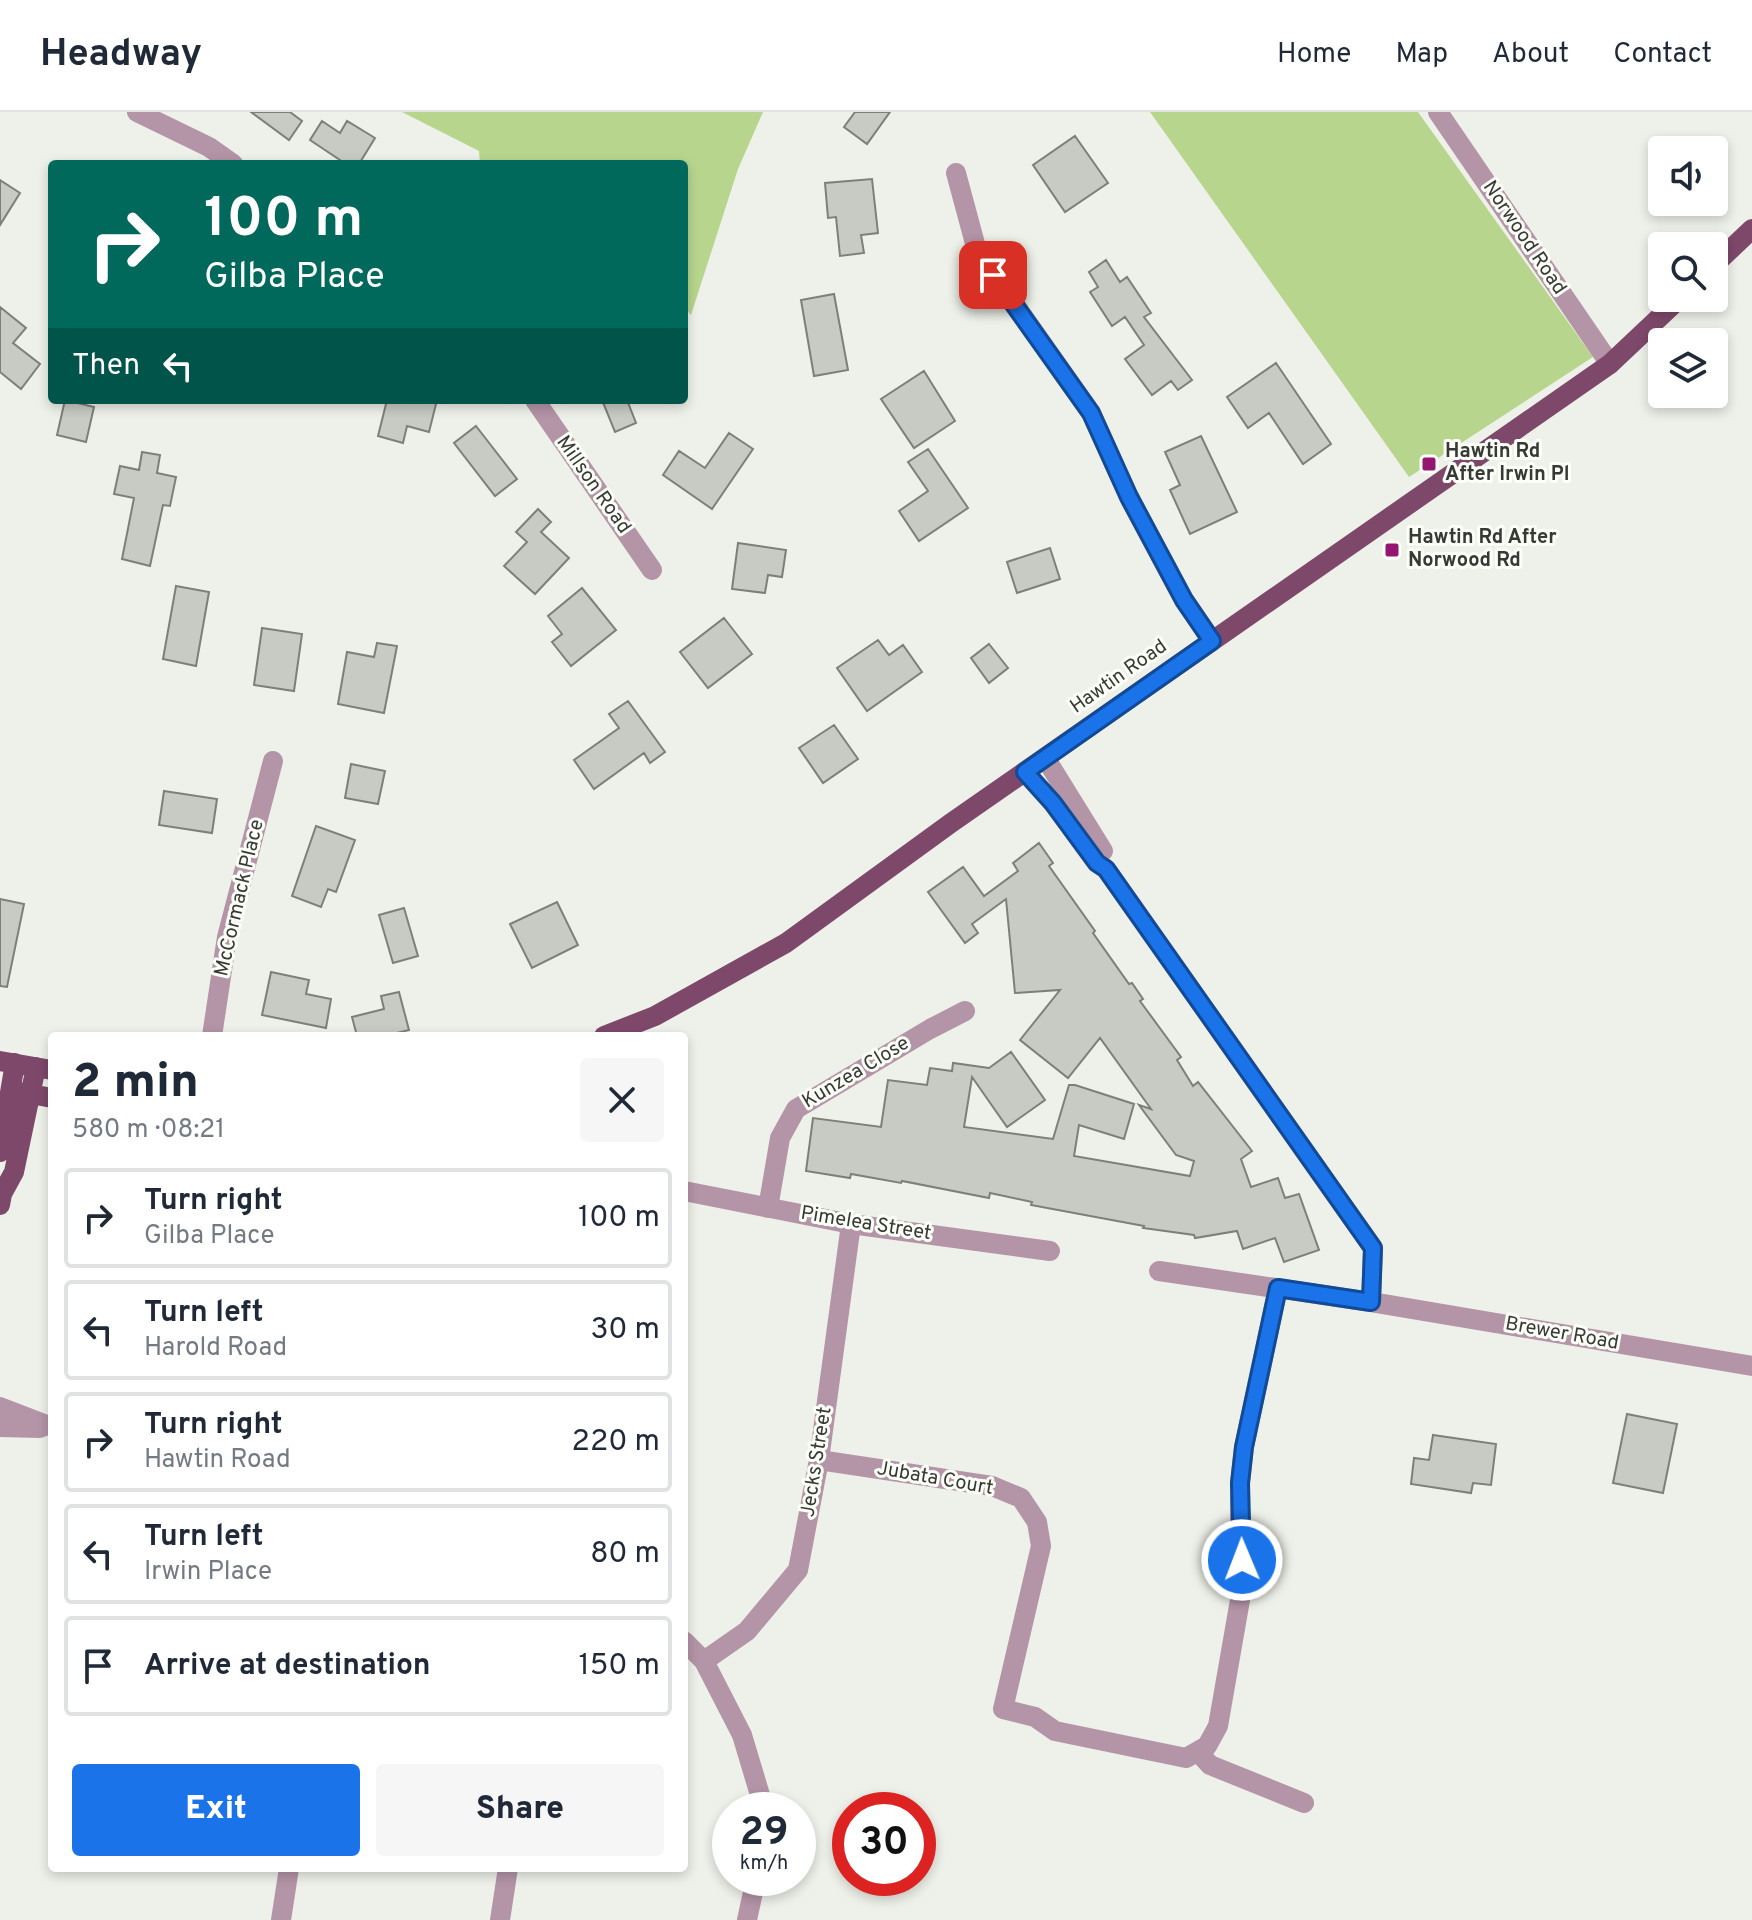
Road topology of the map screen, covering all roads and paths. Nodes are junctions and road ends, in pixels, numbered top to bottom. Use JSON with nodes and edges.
{"nodes":[{"id":1,"x":137,"y":112,"type":"edge"},
{"id":2,"x":1438,"y":112,"type":"edge"},
{"id":3,"x":227,"y":160,"type":"edge"},
{"id":4,"x":956,"y":173,"type":"dead end"},
{"id":5,"x":1752,"y":229,"type":"edge"},
{"id":6,"x":1728,"y":252,"type":"edge"},
{"id":7,"x":1665,"y":312,"type":"edge"},
{"id":8,"x":1610,"y":364,"type":"junction"},
{"id":9,"x":538,"y":404,"type":"edge"},
{"id":10,"x":652,"y":570,"type":"dead end"},
{"id":11,"x":1212,"y":641,"type":"junction"},
{"id":12,"x":1046,"y":759,"type":"junction"},
{"id":13,"x":273,"y":761,"type":"dead end"},
{"id":14,"x":1025,"y":772,"type":"junction"},
{"id":15,"x":1106,"y":869,"type":"junction"},
{"id":16,"x":965,"y":1011,"type":"dead end"},
{"id":17,"x":213,"y":1032,"type":"edge"},
{"id":18,"x":614,"y":1032,"type":"edge"},
{"id":19,"x":7,"y":1062,"type":"edge"},
{"id":20,"x":44,"y":1069,"type":"edge"},
{"id":21,"x":5,"y":1089,"type":"edge"},
{"id":22,"x":31,"y":1094,"type":"junction"},
{"id":23,"x":48,"y":1097,"type":"edge"},
{"id":24,"x":0,"y":1152,"type":"edge"},
{"id":25,"x":688,"y":1192,"type":"edge"},
{"id":26,"x":1,"y":1194,"type":"edge"},
{"id":27,"x":768,"y":1208,"type":"junction"},
{"id":28,"x":851,"y":1224,"type":"junction"},
{"id":29,"x":1050,"y":1251,"type":"dead end"},
{"id":30,"x":1159,"y":1271,"type":"dead end"},
{"id":31,"x":1278,"y":1288,"type":"junction"},
{"id":32,"x":1371,"y":1302,"type":"junction"},
{"id":33,"x":1752,"y":1366,"type":"edge"},
{"id":34,"x":0,"y":1407,"type":"edge"},
{"id":35,"x":48,"y":1426,"type":"edge"},
{"id":36,"x":0,"y":1427,"type":"edge"},
{"id":37,"x":48,"y":1428,"type":"edge"},
{"id":38,"x":819,"y":1460,"type":"junction"},
{"id":39,"x":688,"y":1645,"type":"edge"},
{"id":40,"x":704,"y":1661,"type":"junction"},
{"id":41,"x":1198,"y":1752,"type":"junction"},
{"id":42,"x":759,"y":1792,"type":"edge"},
{"id":43,"x":1304,"y":1803,"type":"dead end"},
{"id":44,"x":288,"y":1872,"type":"edge"},
{"id":45,"x":507,"y":1872,"type":"edge"},
{"id":46,"x":752,"y":1896,"type":"edge"},
{"id":47,"x":281,"y":1920,"type":"edge"},
{"id":48,"x":500,"y":1920,"type":"edge"},
{"id":49,"x":747,"y":1920,"type":"edge"}],
"edges":[{"from":1,"to":3,"type":"street"},
{"from":2,"to":8,"type":"street","name":"Norwood Road"},
{"from":4,"to":11,"type":"street"},
{"from":5,"to":6,"type":"main road"},
{"from":7,"to":8,"type":"main road","name":"Hawtin Road"},
{"from":8,"to":11,"type":"main road","name":"Hawtin Road"},
{"from":9,"to":10,"type":"street","name":"Millson Road"},
{"from":11,"to":12,"type":"main road","name":"Hawtin Road"},
{"from":12,"to":14,"type":"main road","name":"Hawtin Road"},
{"from":12,"to":15,"type":"street"},
{"from":13,"to":17,"type":"street","name":"McCormack Place"},
{"from":14,"to":15,"type":"street"},
{"from":14,"to":18,"type":"main road","name":"Hawtin Road"},
{"from":15,"to":32,"type":"street"},
{"from":16,"to":27,"type":"street","name":"Kunzea Close"},
{"from":19,"to":20,"type":"main road"},
{"from":19,"to":21,"type":"main road"},
{"from":20,"to":22,"type":"main road"},
{"from":21,"to":22,"type":"main road"},
{"from":21,"to":24,"type":"main road"},
{"from":22,"to":23,"type":"main road"},
{"from":22,"to":26,"type":"main road"},
{"from":25,"to":27,"type":"street","name":"Pimelea Street"},
{"from":27,"to":28,"type":"street","name":"Pimelea Street"},
{"from":28,"to":29,"type":"street","name":"Pimelea Street"},
{"from":28,"to":38,"type":"street","name":"Jecks Street"},
{"from":30,"to":31,"type":"street","name":"Brewer Road"},
{"from":31,"to":32,"type":"street","name":"Brewer Road"},
{"from":31,"to":41,"type":"street"},
{"from":32,"to":33,"type":"street","name":"Brewer Road"},
{"from":34,"to":35,"type":"street"},
{"from":36,"to":37,"type":"street"},
{"from":38,"to":40,"type":"street","name":"Jecks Street"},
{"from":38,"to":41,"type":"street","name":"Jubata Court"},
{"from":39,"to":40,"type":"street"},
{"from":40,"to":42,"type":"street"},
{"from":41,"to":43,"type":"street"},
{"from":44,"to":47,"type":"street"},
{"from":45,"to":48,"type":"street"},
{"from":46,"to":49,"type":"street"}]}
